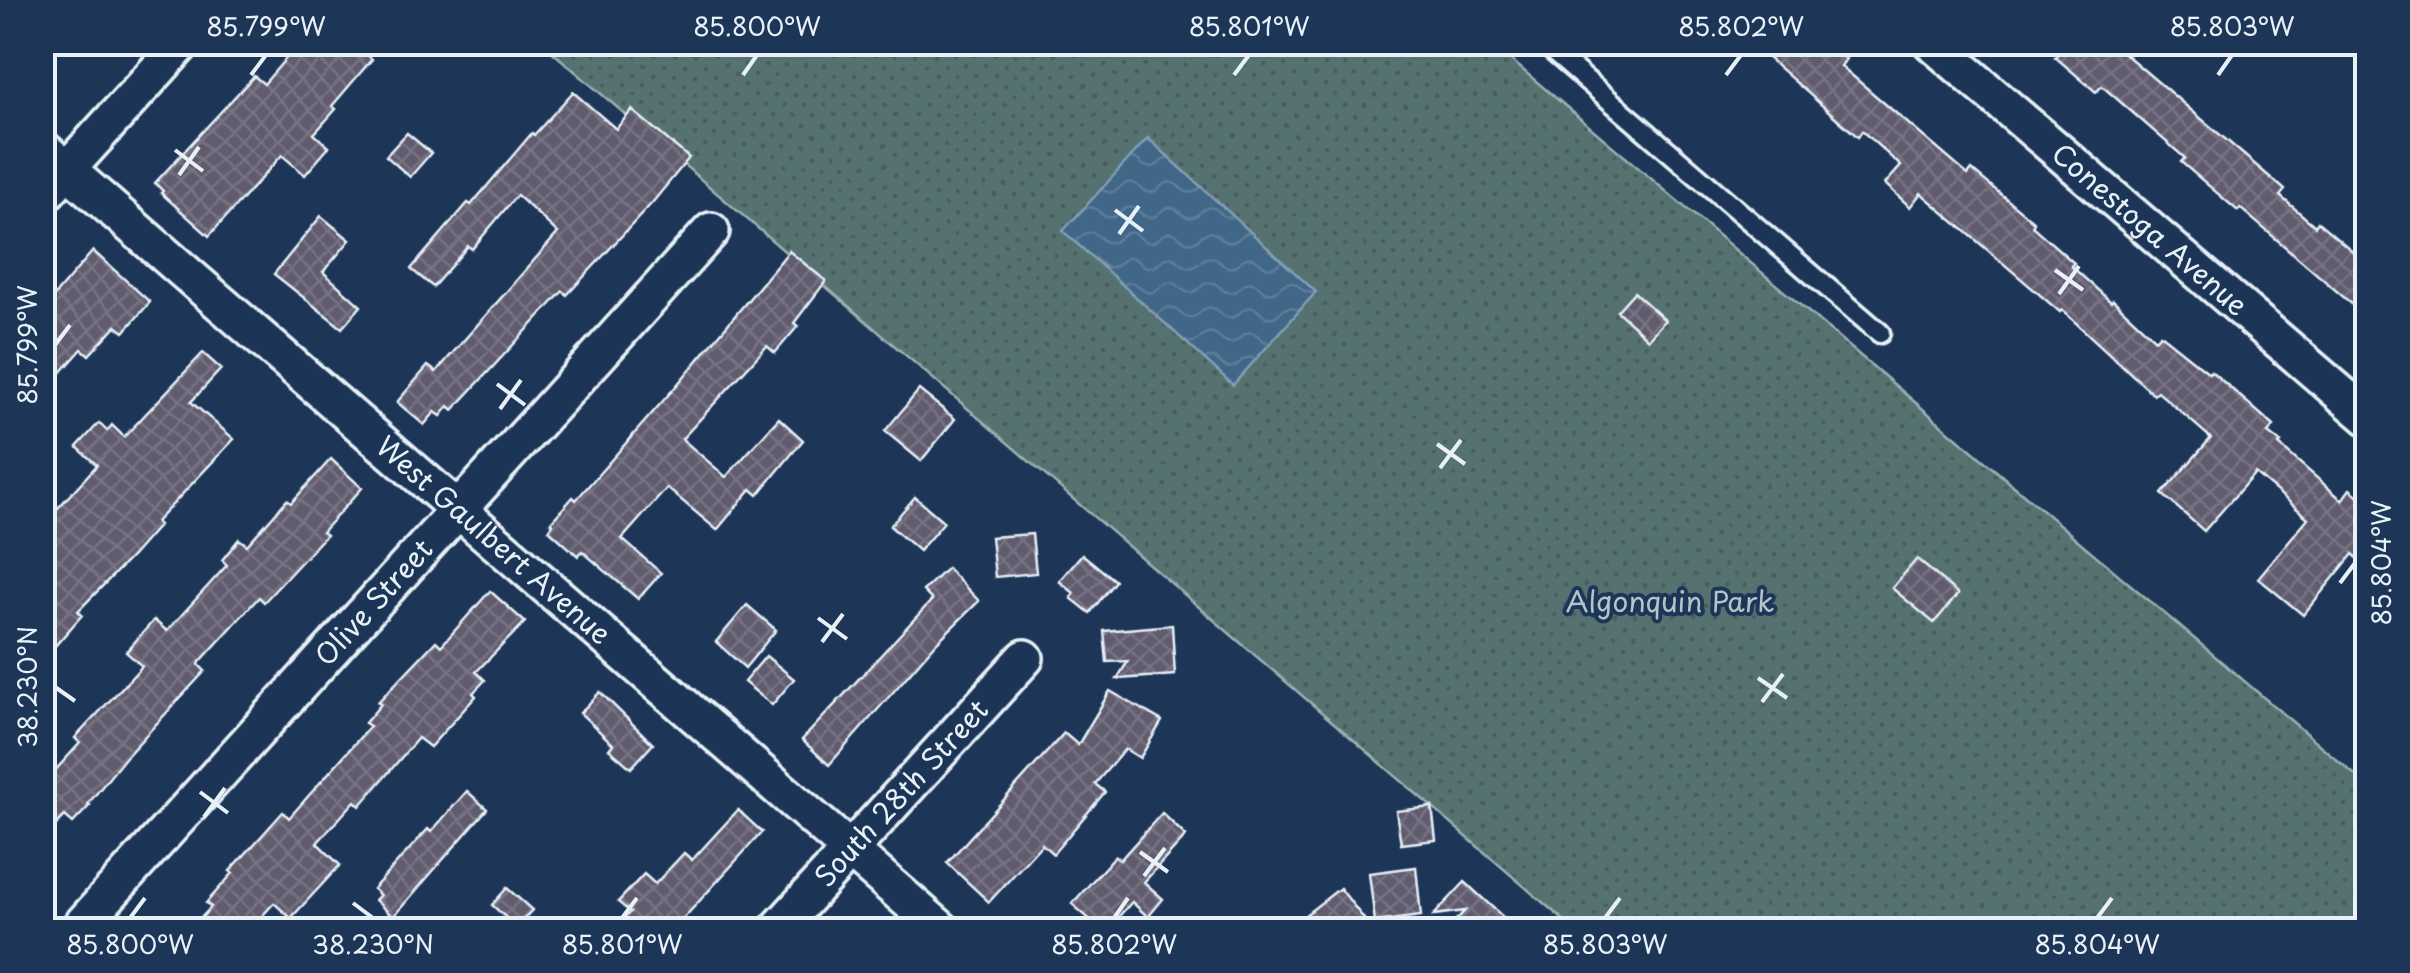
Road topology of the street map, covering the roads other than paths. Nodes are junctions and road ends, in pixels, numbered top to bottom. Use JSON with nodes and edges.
{"nodes":[{"id":1,"x":183,"y":42,"type":"edge"},
{"id":2,"x":1542,"y":42,"type":"edge"},
{"id":3,"x":1931,"y":42,"type":"edge"},
{"id":4,"x":55,"y":159,"type":"edge"},
{"id":5,"x":42,"y":197,"type":"edge"},
{"id":6,"x":710,"y":231,"type":"dead end"},
{"id":7,"x":1880,"y":333,"type":"dead end"},
{"id":8,"x":2368,"y":417,"type":"edge"},
{"id":9,"x":458,"y":510,"type":"junction"},
{"id":10,"x":1025,"y":658,"type":"dead end"},
{"id":11,"x":850,"y":850,"type":"junction"},
{"id":12,"x":77,"y":930,"type":"edge"},
{"id":13,"x":778,"y":930,"type":"edge"},
{"id":14,"x":942,"y":930,"type":"edge"}],
"edges":[{"from":1,"to":4,"type":"street"},
{"from":2,"to":7,"type":"lane"},
{"from":3,"to":8,"type":"street","name":"Conestoga Avenue"},
{"from":4,"to":5,"type":"street"},
{"from":4,"to":9,"type":"street","name":"West Gaulbert Avenue"},
{"from":6,"to":9,"type":"street","name":"Olive Street"},
{"from":9,"to":11,"type":"street","name":"West Gaulbert Avenue"},
{"from":9,"to":12,"type":"street","name":"Olive Street"},
{"from":10,"to":11,"type":"street","name":"South 28th Street"},
{"from":11,"to":13,"type":"street","name":"South 28th Street"},
{"from":11,"to":14,"type":"street","name":"West Gaulbert Avenue"}]}
